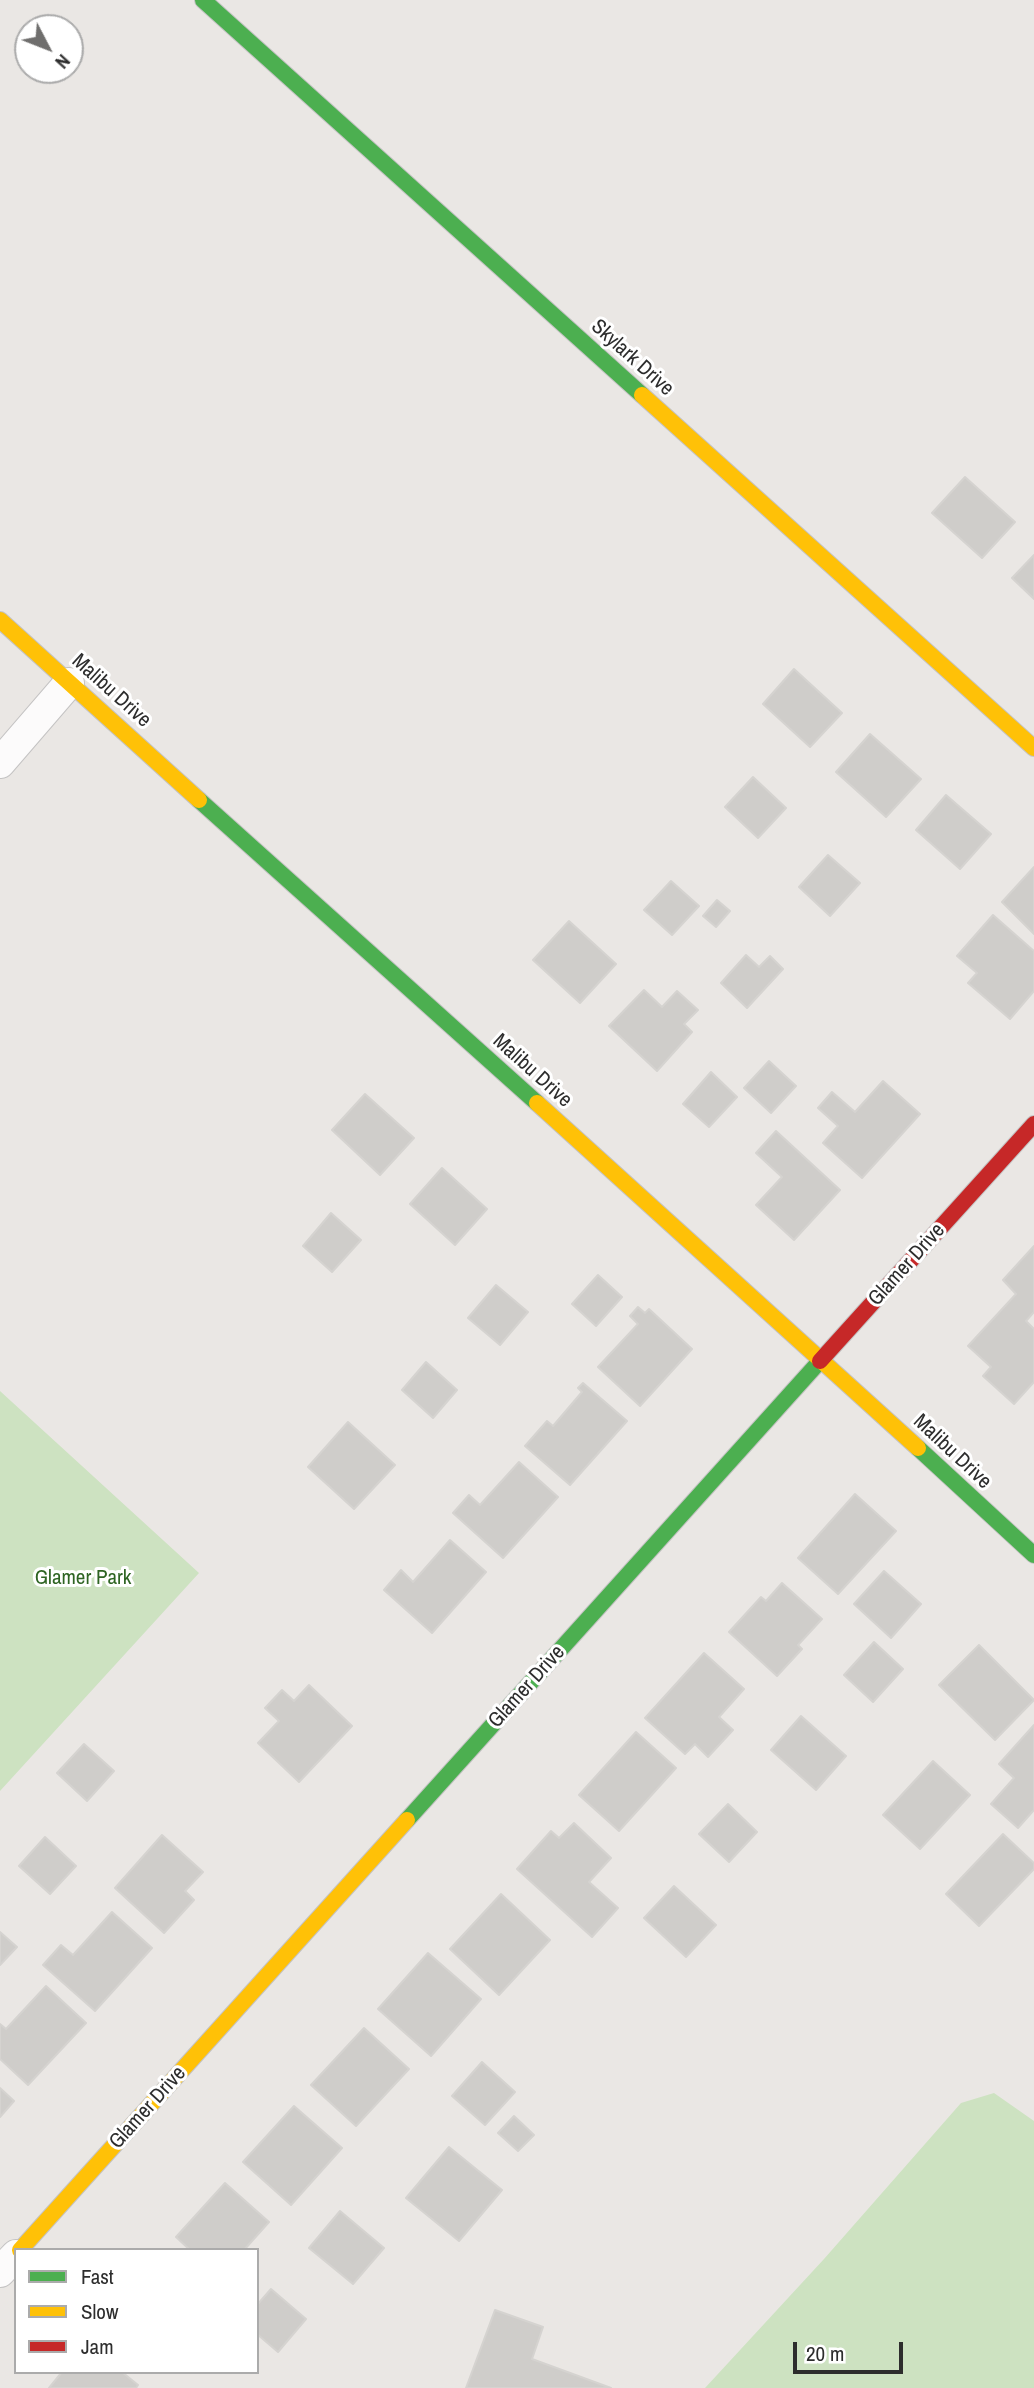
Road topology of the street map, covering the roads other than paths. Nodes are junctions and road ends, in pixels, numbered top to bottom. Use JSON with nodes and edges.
{"nodes":[{"id":1,"x":203,"y":0,"type":"edge"},
{"id":2,"x":0,"y":620,"type":"edge"},
{"id":3,"x":69,"y":682,"type":"junction"},
{"id":4,"x":1034,"y":748,"type":"edge"},
{"id":5,"x":0,"y":763,"type":"edge"},
{"id":6,"x":1034,"y":1124,"type":"edge"},
{"id":7,"x":822,"y":1360,"type":"junction"},
{"id":8,"x":1034,"y":1555,"type":"edge"},
{"id":9,"x":22,"y":2248,"type":"edge"},
{"id":10,"x":14,"y":2257,"type":"edge"},
{"id":11,"x":0,"y":2272,"type":"edge"}],
"edges":[{"from":1,"to":4,"type":"street","name":"Skylark Drive"},
{"from":2,"to":3,"type":"street","name":"Malibu Drive"},
{"from":3,"to":5,"type":"street"},
{"from":3,"to":7,"type":"street","name":"Malibu Drive"},
{"from":6,"to":7,"type":"street","name":"Glamer Drive"},
{"from":7,"to":8,"type":"street","name":"Malibu Drive"},
{"from":7,"to":9,"type":"street","name":"Glamer Drive"},
{"from":10,"to":11,"type":"street"}]}
